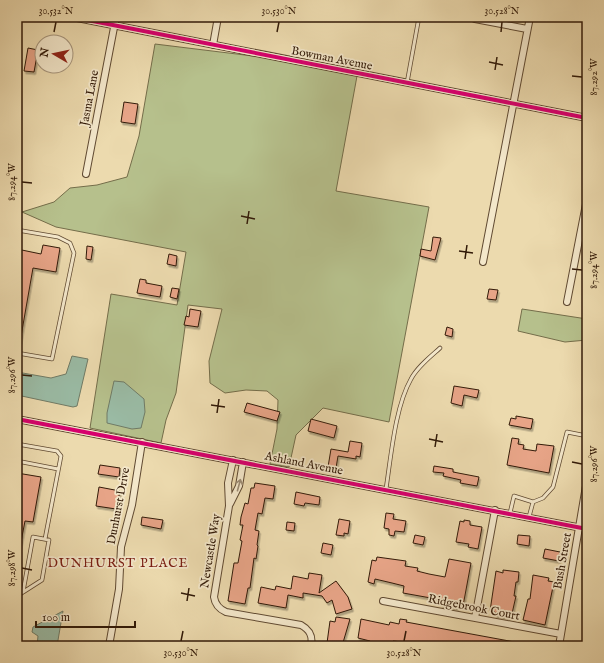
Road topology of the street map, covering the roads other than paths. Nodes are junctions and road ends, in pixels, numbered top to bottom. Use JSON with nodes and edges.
{"nodes":[{"id":1,"x":72,"y":17,"type":"edge"},
{"id":2,"x":116,"y":17,"type":"edge"},
{"id":3,"x":218,"y":17,"type":"edge"},
{"id":4,"x":419,"y":17,"type":"edge"},
{"id":5,"x":530,"y":17,"type":"edge"},
{"id":6,"x":475,"y":19,"type":"dead end"},
{"id":7,"x":114,"y":25,"type":"junction"},
{"id":8,"x":527,"y":29,"type":"junction"},
{"id":9,"x":213,"y":44,"type":"junction"},
{"id":10,"x":407,"y":83,"type":"junction"},
{"id":11,"x":513,"y":104,"type":"junction"},
{"id":12,"x":587,"y":118,"type":"edge"},
{"id":13,"x":86,"y":174,"type":"dead end"},
{"id":14,"x":587,"y":199,"type":"edge"},
{"id":15,"x":17,"y":230,"type":"edge"},
{"id":16,"x":483,"y":262,"type":"dead end"},
{"id":17,"x":568,"y":302,"type":"dead end"},
{"id":18,"x":440,"y":348,"type":"dead end"},
{"id":19,"x":17,"y":353,"type":"edge"},
{"id":20,"x":17,"y":419,"type":"edge"},
{"id":21,"x":587,"y":436,"type":"edge"},
{"id":22,"x":142,"y":442,"type":"junction"},
{"id":23,"x":17,"y":444,"type":"edge"},
{"id":24,"x":233,"y":460,"type":"junction"},
{"id":25,"x":17,"y":461,"type":"edge"},
{"id":26,"x":243,"y":462,"type":"junction"},
{"id":27,"x":58,"y":469,"type":"junction"},
{"id":28,"x":587,"y":480,"type":"edge"},
{"id":29,"x":386,"y":489,"type":"junction"},
{"id":30,"x":533,"y":502,"type":"junction"},
{"id":31,"x":229,"y":506,"type":"junction"},
{"id":32,"x":495,"y":510,"type":"junction"},
{"id":33,"x":510,"y":513,"type":"junction"},
{"id":34,"x":529,"y":517,"type":"junction"},
{"id":35,"x":579,"y":527,"type":"junction"},
{"id":36,"x":587,"y":529,"type":"edge"},
{"id":37,"x":45,"y":539,"type":"junction"},
{"id":38,"x":23,"y":592,"type":"junction"},
{"id":39,"x":17,"y":596,"type":"edge"},
{"id":40,"x":383,"y":601,"type":"dead end"},
{"id":41,"x":476,"y":618,"type":"junction"},
{"id":42,"x":561,"y":634,"type":"junction"},
{"id":43,"x":109,"y":646,"type":"edge"},
{"id":44,"x":311,"y":646,"type":"edge"},
{"id":45,"x":559,"y":646,"type":"edge"}],
"edges":[{"from":1,"to":7,"type":"street","name":"Bowman Avenue"},
{"from":2,"to":7,"type":"street","name":"Jasma Lane"},
{"from":3,"to":9,"type":"street"},
{"from":4,"to":10,"type":"lane"},
{"from":5,"to":8,"type":"street"},
{"from":6,"to":8,"type":"street"},
{"from":7,"to":9,"type":"street","name":"Bowman Avenue"},
{"from":7,"to":13,"type":"street","name":"Jasma Lane"},
{"from":8,"to":11,"type":"street"},
{"from":9,"to":10,"type":"street","name":"Bowman Avenue"},
{"from":10,"to":11,"type":"street","name":"Bowman Avenue"},
{"from":11,"to":12,"type":"street","name":"Bowman Avenue"},
{"from":11,"to":16,"type":"street"},
{"from":14,"to":17,"type":"street"},
{"from":15,"to":19,"type":"lane"},
{"from":18,"to":29,"type":"lane"},
{"from":20,"to":22,"type":"street","name":"Ashland Avenue"},
{"from":21,"to":30,"type":"lane"},
{"from":22,"to":24,"type":"street","name":"Ashland Avenue"},
{"from":22,"to":43,"type":"street","name":"Dunhurst Drive"},
{"from":23,"to":27,"type":"lane"},
{"from":24,"to":26,"type":"street","name":"Ashland Avenue"},
{"from":24,"to":31,"type":"street","name":"Newcastle Way"},
{"from":25,"to":27,"type":"lane"},
{"from":26,"to":29,"type":"street","name":"Ashland Avenue"},
{"from":31,"to":26,"type":"street","name":"Newcastle Way","one_way":true},
{"from":27,"to":37,"type":"lane"},
{"from":28,"to":35,"type":"street","name":"Bush Street"},
{"from":29,"to":32,"type":"street","name":"Ashland Avenue"},
{"from":30,"to":33,"type":"lane"},
{"from":30,"to":34,"type":"lane"},
{"from":31,"to":44,"type":"street","name":"Newcastle Way"},
{"from":32,"to":33,"type":"street","name":"Ashland Avenue"},
{"from":32,"to":41,"type":"street"},
{"from":33,"to":34,"type":"street","name":"Ashland Avenue"},
{"from":34,"to":35,"type":"street","name":"Ashland Avenue"},
{"from":35,"to":36,"type":"street","name":"Ashland Avenue"},
{"from":35,"to":42,"type":"street","name":"Bush Street"},
{"from":37,"to":38,"type":"lane"},
{"from":37,"to":38,"type":"lane"},
{"from":38,"to":39,"type":"lane"},
{"from":40,"to":41,"type":"street","name":"Ridgebrook Court"},
{"from":41,"to":42,"type":"street","name":"Ridgebrook Court"},
{"from":42,"to":45,"type":"street","name":"Bush Street"}]}
